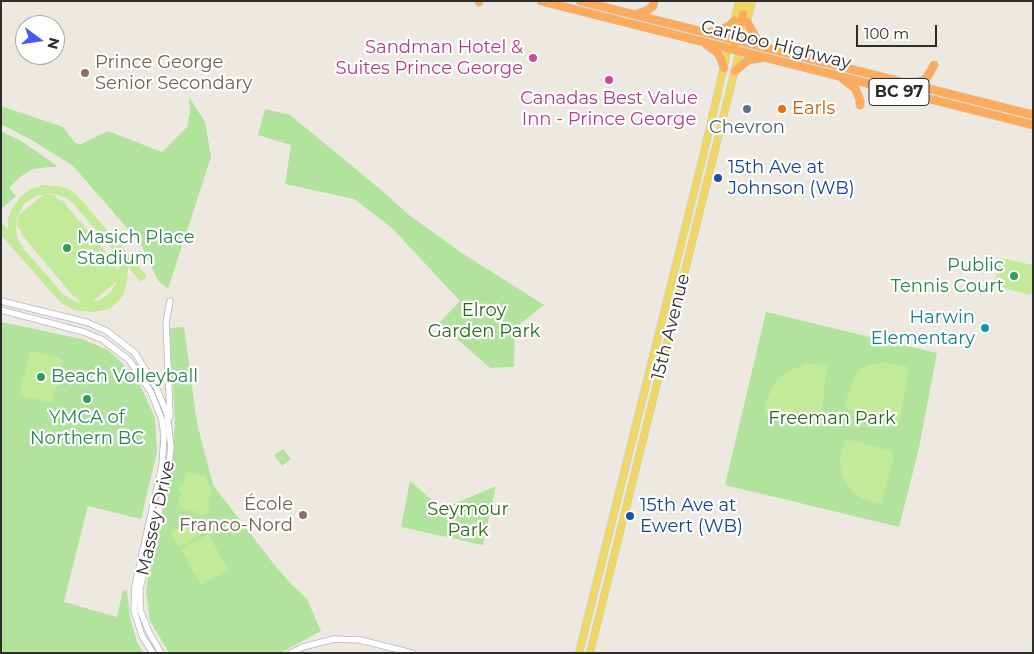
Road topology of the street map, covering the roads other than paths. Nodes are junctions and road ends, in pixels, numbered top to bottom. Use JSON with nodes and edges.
{"nodes":[{"id":1,"x":541,"y":1,"type":"edge"},
{"id":2,"x":580,"y":1,"type":"edge"},
{"id":3,"x":739,"y":1,"type":"edge"},
{"id":4,"x":744,"y":1,"type":"edge"},
{"id":5,"x":752,"y":1,"type":"edge"},
{"id":6,"x":653,"y":4,"type":"edge"},
{"id":7,"x":635,"y":15,"type":"junction"},
{"id":8,"x":746,"y":18,"type":"junction"},
{"id":9,"x":734,"y":21,"type":"junction"},
{"id":10,"x":666,"y":23,"type":"junction"},
{"id":11,"x":701,"y":31,"type":"junction"},
{"id":12,"x":736,"y":40,"type":"junction"},
{"id":13,"x":699,"y":41,"type":"junction"},
{"id":14,"x":728,"y":48,"type":"junction"},
{"id":15,"x":774,"y":50,"type":"junction"},
{"id":16,"x":740,"y":51,"type":"junction"},
{"id":17,"x":765,"y":57,"type":"junction"},
{"id":18,"x":934,"y":65,"type":"dead end"},
{"id":19,"x":724,"y":68,"type":"junction"},
{"id":20,"x":735,"y":72,"type":"junction"},
{"id":21,"x":840,"y":76,"type":"junction"},
{"id":22,"x":900,"y":82,"type":"junction"},
{"id":23,"x":860,"y":105,"type":"dead end"},
{"id":24,"x":1033,"y":115,"type":"edge"},
{"id":25,"x":1033,"y":125,"type":"edge"},
{"id":26,"x":1,"y":301,"type":"edge"},
{"id":27,"x":170,"y":301,"type":"dead end"},
{"id":28,"x":1,"y":310,"type":"edge"},
{"id":29,"x":171,"y":447,"type":"junction"},
{"id":30,"x":147,"y":544,"type":"junction"},
{"id":31,"x":153,"y":653,"type":"edge"},
{"id":32,"x":161,"y":653,"type":"edge"},
{"id":33,"x":291,"y":653,"type":"edge"},
{"id":34,"x":412,"y":653,"type":"edge"},
{"id":35,"x":579,"y":653,"type":"edge"},
{"id":36,"x":590,"y":653,"type":"edge"}],
"edges":[{"from":1,"to":13,"type":"highway","name":"Cariboo Highway","number":"BC 97"},
{"from":2,"to":7,"type":"highway","name":"Cariboo Highway","number":"BC 97"},
{"from":3,"to":9,"type":"main road","name":"15th Avenue"},
{"from":4,"to":8,"type":"main road"},
{"from":5,"to":8,"type":"main road"},
{"from":6,"to":7,"type":"highway"},
{"from":6,"to":10,"type":"highway"},
{"from":7,"to":10,"type":"highway","name":"Cariboo Highway","number":"BC 97"},
{"from":8,"to":12,"type":"highway"},
{"from":8,"to":15,"type":"highway"},
{"from":9,"to":11,"type":"highway"},
{"from":9,"to":12,"type":"main road","name":"15th Avenue"},
{"from":10,"to":11,"type":"highway","name":"Cariboo Highway","number":"BC 97"},
{"from":11,"to":12,"type":"highway","name":"Cariboo Highway","number":"BC 97"},
{"from":12,"to":14,"type":"main road","name":"15th Avenue"},
{"from":12,"to":15,"type":"highway","name":"Cariboo Highway","number":"BC 97"},
{"from":12,"to":16,"type":"highway"},
{"from":13,"to":14,"type":"highway","name":"Cariboo Highway","number":"BC 97"},
{"from":13,"to":19,"type":"highway"},
{"from":14,"to":16,"type":"highway","name":"Cariboo Highway","number":"BC 97"},
{"from":14,"to":19,"type":"main road","name":"15th Avenue"},
{"from":15,"to":22,"type":"highway","name":"Cariboo Highway","number":"BC 97"},
{"from":16,"to":17,"type":"highway","name":"Cariboo Highway","number":"BC 97"},
{"from":16,"to":20,"type":"main road","name":"15th Avenue"},
{"from":17,"to":20,"type":"highway"},
{"from":17,"to":21,"type":"highway","name":"Cariboo Highway","number":"BC 97"},
{"from":18,"to":22,"type":"highway"},
{"from":19,"to":35,"type":"main road","name":"15th Avenue"},
{"from":20,"to":36,"type":"main road","name":"15th Avenue"},
{"from":21,"to":23,"type":"highway"},
{"from":21,"to":25,"type":"highway","name":"Cariboo Highway","number":"BC 97"},
{"from":22,"to":24,"type":"highway","name":"Cariboo Highway","number":"BC 97"},
{"from":26,"to":29,"type":"street","name":"Massey Drive"},
{"from":27,"to":29,"type":"street"},
{"from":28,"to":30,"type":"street","name":"Massey Drive"},
{"from":29,"to":30,"type":"street","name":"Massey Drive"},
{"from":30,"to":31,"type":"street","name":"Massey Drive"},
{"from":30,"to":32,"type":"street","name":"Massey Drive"},
{"from":33,"to":34,"type":"street"}]}
